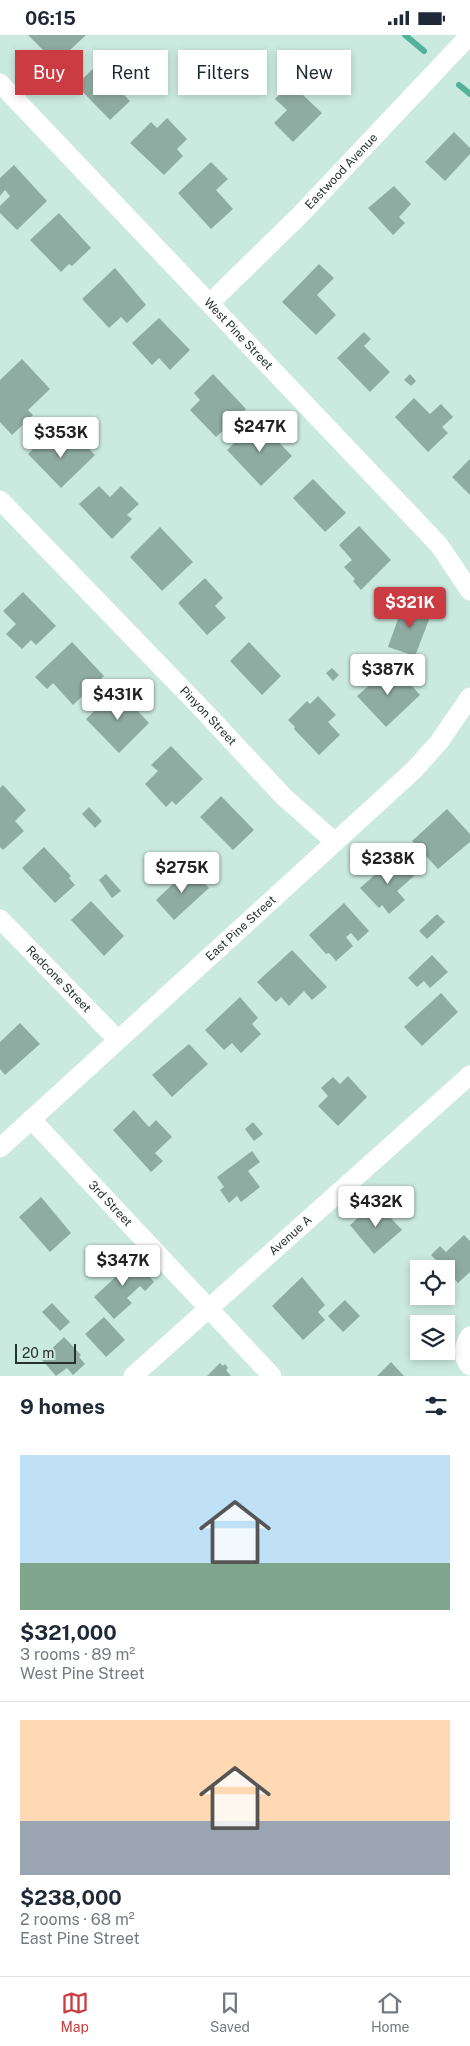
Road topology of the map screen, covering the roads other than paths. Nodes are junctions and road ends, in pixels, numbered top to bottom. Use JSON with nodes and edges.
{"nodes":[{"id":1,"x":470,"y":35,"type":"edge"},
{"id":2,"x":0,"y":83,"type":"edge"},
{"id":3,"x":210,"y":303,"type":"junction"},
{"id":4,"x":0,"y":500,"type":"edge"},
{"id":5,"x":470,"y":591,"type":"edge"},
{"id":6,"x":470,"y":697,"type":"edge"},
{"id":7,"x":335,"y":843,"type":"junction"},
{"id":8,"x":0,"y":919,"type":"edge"},
{"id":9,"x":116,"y":1039,"type":"junction"},
{"id":10,"x":470,"y":1075,"type":"edge"},
{"id":11,"x":32,"y":1119,"type":"junction"},
{"id":12,"x":0,"y":1148,"type":"edge"},
{"id":13,"x":210,"y":1307,"type":"junction"},
{"id":14,"x":133,"y":1376,"type":"edge"},
{"id":15,"x":272,"y":1376,"type":"edge"}],
"edges":[{"from":1,"to":3,"type":"street","name":"Eastwood Avenue"},
{"from":2,"to":3,"type":"street","name":"West Pine Street"},
{"from":3,"to":5,"type":"street","name":"West Pine Street"},
{"from":4,"to":7,"type":"street","name":"Pinyon Street"},
{"from":6,"to":7,"type":"street","name":"East Pine Street"},
{"from":7,"to":9,"type":"street","name":"East Pine Street"},
{"from":8,"to":9,"type":"street","name":"Redcone Street"},
{"from":9,"to":11,"type":"street","name":"East Pine Street"},
{"from":10,"to":13,"type":"street","name":"Avenue A"},
{"from":11,"to":12,"type":"street","name":"East Pine Street"},
{"from":11,"to":13,"type":"street","name":"3rd Street"},
{"from":13,"to":14,"type":"street","name":"Avenue A"},
{"from":13,"to":15,"type":"street","name":"3rd Street"}]}
